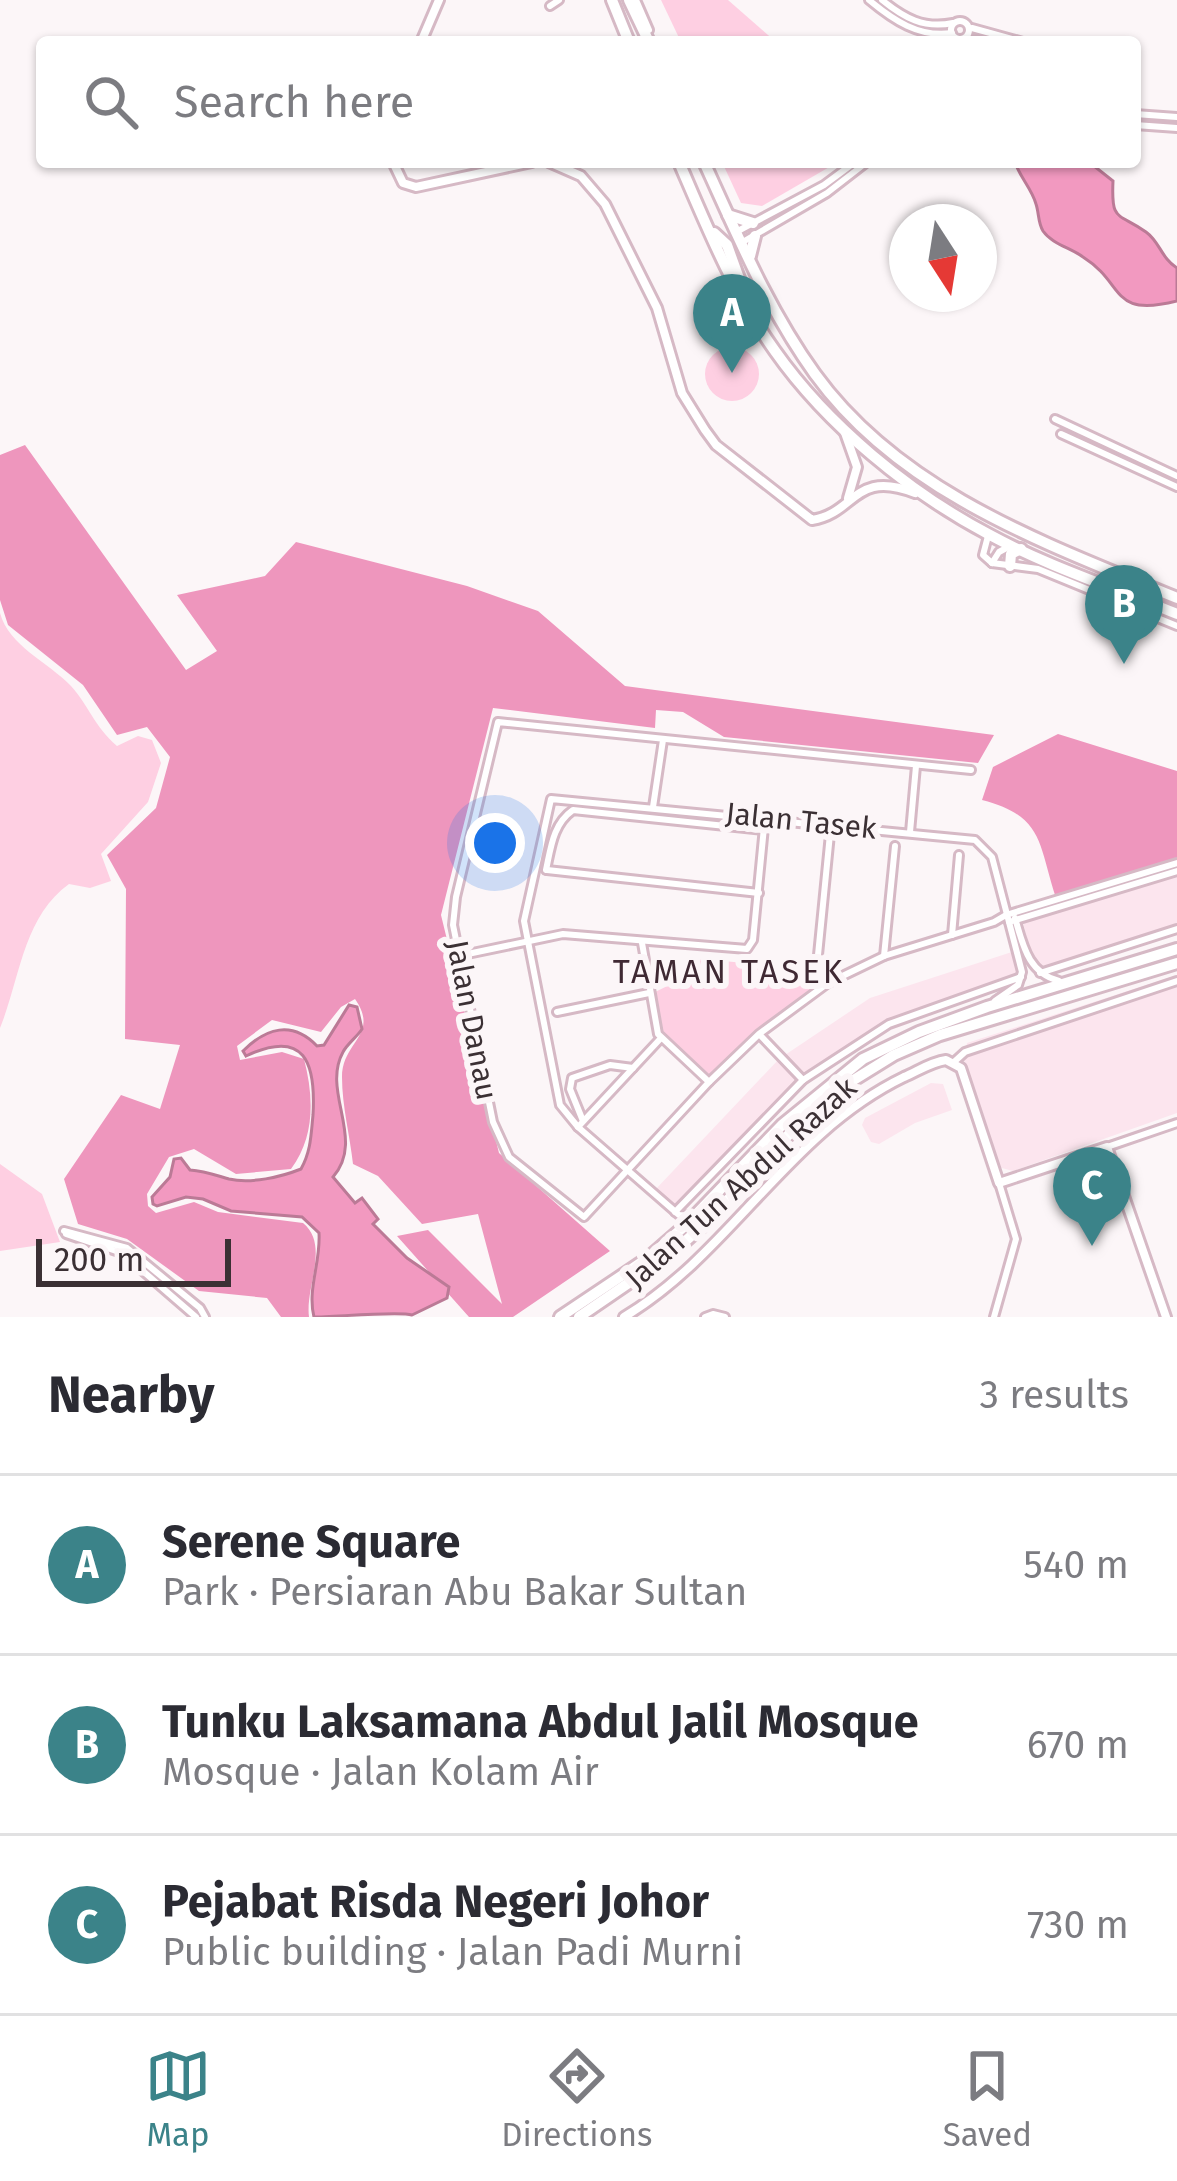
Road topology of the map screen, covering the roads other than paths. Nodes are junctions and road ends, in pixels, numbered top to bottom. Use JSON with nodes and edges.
{"nodes":[{"id":1,"x":439,"y":0,"type":"edge"},
{"id":2,"x":560,"y":0,"type":"edge"},
{"id":3,"x":612,"y":0,"type":"edge"},
{"id":4,"x":633,"y":0,"type":"edge"},
{"id":5,"x":868,"y":0,"type":"edge"},
{"id":6,"x":882,"y":0,"type":"edge"},
{"id":7,"x":550,"y":6,"type":"dead end"},
{"id":8,"x":953,"y":23,"type":"junction"},
{"id":9,"x":902,"y":25,"type":"junction"},
{"id":10,"x":969,"y":26,"type":"junction"},
{"id":11,"x":424,"y":36,"type":"edge"},
{"id":12,"x":627,"y":36,"type":"edge"},
{"id":13,"x":648,"y":36,"type":"edge"},
{"id":14,"x":918,"y":36,"type":"edge"},
{"id":15,"x":944,"y":36,"type":"edge"},
{"id":16,"x":956,"y":36,"type":"edge"},
{"id":17,"x":959,"y":36,"type":"edge"},
{"id":18,"x":997,"y":36,"type":"edge"},
{"id":19,"x":1141,"y":114,"type":"edge"},
{"id":20,"x":1177,"y":117,"type":"edge"},
{"id":21,"x":1141,"y":125,"type":"edge"},
{"id":22,"x":1177,"y":128,"type":"edge"},
{"id":23,"x":396,"y":168,"type":"edge"},
{"id":24,"x":504,"y":168,"type":"edge"},
{"id":25,"x":563,"y":168,"type":"edge"},
{"id":26,"x":682,"y":168,"type":"edge"},
{"id":27,"x":707,"y":168,"type":"edge"},
{"id":28,"x":847,"y":168,"type":"edge"},
{"id":29,"x":859,"y":168,"type":"edge"},
{"id":30,"x":685,"y":175,"type":"junction"},
{"id":31,"x":728,"y":215,"type":"junction"},
{"id":32,"x":754,"y":230,"type":"junction"},
{"id":33,"x":738,"y":237,"type":"junction"},
{"id":34,"x":728,"y":245,"type":"junction"},
{"id":35,"x":749,"y":260,"type":"junction"},
{"id":36,"x":762,"y":331,"type":"junction"},
{"id":37,"x":1055,"y":419,"type":"dead end"},
{"id":38,"x":842,"y":424,"type":"junction"},
{"id":39,"x":1061,"y":434,"type":"dead end"},
{"id":40,"x":1177,"y":476,"type":"edge"},
{"id":41,"x":1177,"y":487,"type":"edge"},
{"id":42,"x":847,"y":500,"type":"junction"},
{"id":43,"x":938,"y":503,"type":"junction"},
{"id":44,"x":988,"y":534,"type":"junction"},
{"id":45,"x":1017,"y":547,"type":"junction"},
{"id":46,"x":992,"y":563,"type":"junction"},
{"id":47,"x":1010,"y":566,"type":"junction"},
{"id":48,"x":1175,"y":597,"type":"edge"},
{"id":49,"x":1177,"y":614,"type":"edge"},
{"id":50,"x":1177,"y":626,"type":"edge"},
{"id":51,"x":663,"y":739,"type":"junction"},
{"id":52,"x":916,"y":766,"type":"junction"},
{"id":53,"x":971,"y":770,"type":"dead end"},
{"id":54,"x":653,"y":807,"type":"junction"},
{"id":55,"x":765,"y":817,"type":"junction"},
{"id":56,"x":831,"y":824,"type":"junction"},
{"id":57,"x":764,"y":830,"type":"junction"},
{"id":58,"x":910,"y":832,"type":"junction"},
{"id":59,"x":895,"y":845,"type":"dead end"},
{"id":60,"x":959,"y":855,"type":"dead end"},
{"id":61,"x":1177,"y":867,"type":"edge"},
{"id":62,"x":534,"y":868,"type":"junction"},
{"id":63,"x":546,"y":870,"type":"junction"},
{"id":64,"x":759,"y":893,"type":"junction"},
{"id":65,"x":1010,"y":915,"type":"junction"},
{"id":66,"x":1177,"y":929,"type":"edge"},
{"id":67,"x":952,"y":935,"type":"junction"},
{"id":68,"x":526,"y":940,"type":"junction"},
{"id":69,"x":641,"y":943,"type":"junction"},
{"id":70,"x":1177,"y":946,"type":"edge"},
{"id":71,"x":458,"y":956,"type":"junction"},
{"id":72,"x":884,"y":956,"type":"junction"},
{"id":73,"x":1177,"y":963,"type":"edge"},
{"id":74,"x":1040,"y":973,"type":"junction"},
{"id":75,"x":1021,"y":977,"type":"junction"},
{"id":76,"x":1075,"y":980,"type":"junction"},
{"id":77,"x":1177,"y":981,"type":"edge"},
{"id":78,"x":828,"y":983,"type":"junction"},
{"id":79,"x":649,"y":993,"type":"junction"},
{"id":80,"x":987,"y":1006,"type":"junction"},
{"id":81,"x":556,"y":1012,"type":"dead end"},
{"id":82,"x":759,"y":1034,"type":"junction"},
{"id":83,"x":661,"y":1038,"type":"junction"},
{"id":84,"x":954,"y":1062,"type":"junction"},
{"id":85,"x":633,"y":1068,"type":"junction"},
{"id":86,"x":802,"y":1081,"type":"junction"},
{"id":87,"x":709,"y":1082,"type":"junction"},
{"id":88,"x":1177,"y":1123,"type":"edge"},
{"id":89,"x":580,"y":1124,"type":"junction"},
{"id":90,"x":1107,"y":1147,"type":"junction"},
{"id":91,"x":630,"y":1171,"type":"junction"},
{"id":92,"x":1000,"y":1187,"type":"junction"},
{"id":93,"x":677,"y":1214,"type":"junction"},
{"id":94,"x":695,"y":1216,"type":"junction"},
{"id":95,"x":678,"y":1232,"type":"junction"},
{"id":96,"x":196,"y":1317,"type":"edge"},
{"id":97,"x":205,"y":1317,"type":"edge"},
{"id":98,"x":560,"y":1317,"type":"edge"},
{"id":99,"x":579,"y":1317,"type":"edge"},
{"id":100,"x":623,"y":1317,"type":"edge"},
{"id":101,"x":705,"y":1317,"type":"edge"},
{"id":102,"x":725,"y":1317,"type":"edge"},
{"id":103,"x":994,"y":1317,"type":"edge"},
{"id":104,"x":1166,"y":1317,"type":"edge"}],
"edges":[{"from":1,"to":11,"type":"street"},
{"from":2,"to":7,"type":"street"},
{"from":3,"to":12,"type":"highway"},
{"from":4,"to":13,"type":"highway"},
{"from":5,"to":9,"type":"street"},
{"from":6,"to":8,"type":"street"},
{"from":8,"to":10,"type":"street"},
{"from":8,"to":16,"type":"street"},
{"from":9,"to":14,"type":"street"},
{"from":9,"to":15,"type":"street"},
{"from":10,"to":17,"type":"street"},
{"from":10,"to":18,"type":"street"},
{"from":19,"to":20,"type":"street"},
{"from":21,"to":22,"type":"street"},
{"from":23,"to":24,"type":"street"},
{"from":25,"to":42,"type":"street"},
{"from":26,"to":30,"type":"highway"},
{"from":27,"to":31,"type":"highway"},
{"from":28,"to":32,"type":"street"},
{"from":29,"to":32,"type":"street"},
{"from":30,"to":34,"type":"highway"},
{"from":30,"to":36,"type":"highway"},
{"from":31,"to":32,"type":"highway"},
{"from":31,"to":33,"type":"highway"},
{"from":32,"to":33,"type":"street"},
{"from":32,"to":35,"type":"highway"},
{"from":33,"to":34,"type":"highway"},
{"from":33,"to":35,"type":"highway"},
{"from":34,"to":36,"type":"highway"},
{"from":35,"to":48,"type":"highway"},
{"from":36,"to":38,"type":"highway"},
{"from":37,"to":40,"type":"street"},
{"from":38,"to":42,"type":"street"},
{"from":38,"to":43,"type":"highway"},
{"from":39,"to":41,"type":"street"},
{"from":42,"to":43,"type":"street"},
{"from":43,"to":44,"type":"highway"},
{"from":44,"to":45,"type":"highway"},
{"from":44,"to":46,"type":"street"},
{"from":45,"to":46,"type":"street"},
{"from":45,"to":47,"type":"highway"},
{"from":45,"to":49,"type":"highway"},
{"from":46,"to":47,"type":"street"},
{"from":47,"to":50,"type":"street"},
{"from":51,"to":52,"type":"street"},
{"from":51,"to":54,"type":"street"},
{"from":51,"to":71,"type":"street","name":"Jalan Danau"},
{"from":52,"to":53,"type":"street"},
{"from":52,"to":58,"type":"street"},
{"from":54,"to":55,"type":"street","name":"Jalan Tasek"},
{"from":54,"to":62,"type":"street","name":"Jalan Tasek"},
{"from":55,"to":56,"type":"street","name":"Jalan Tasek"},
{"from":55,"to":57,"type":"street"},
{"from":56,"to":58,"type":"street","name":"Jalan Tasek"},
{"from":56,"to":78,"type":"street"},
{"from":57,"to":63,"type":"street","name":"Jalan Tasek"},
{"from":57,"to":64,"type":"street"},
{"from":58,"to":65,"type":"street","name":"Jalan Tasek"},
{"from":59,"to":72,"type":"street"},
{"from":60,"to":67,"type":"street"},
{"from":61,"to":65,"type":"street"},
{"from":62,"to":63,"type":"street"},
{"from":62,"to":68,"type":"street"},
{"from":63,"to":64,"type":"street"},
{"from":64,"to":69,"type":"street"},
{"from":65,"to":67,"type":"street"},
{"from":65,"to":74,"type":"street","name":"Jalan Tasek"},
{"from":65,"to":75,"type":"street","name":"Jalan Tasek"},
{"from":66,"to":74,"type":"street"},
{"from":67,"to":72,"type":"street"},
{"from":68,"to":69,"type":"street"},
{"from":68,"to":71,"type":"street"},
{"from":68,"to":89,"type":"street"},
{"from":69,"to":79,"type":"street"},
{"from":70,"to":76,"type":"highway","name":"Jalan Tun Abdul Razak"},
{"from":71,"to":91,"type":"street","name":"Jalan Danau"},
{"from":72,"to":78,"type":"street"},
{"from":73,"to":99,"type":"highway","name":"Jalan Tun Abdul Razak"},
{"from":74,"to":76,"type":"street"},
{"from":75,"to":80,"type":"street"},
{"from":75,"to":86,"type":"street"},
{"from":76,"to":80,"type":"highway","name":"Jalan Tun Abdul Razak"},
{"from":77,"to":84,"type":"street"},
{"from":78,"to":82,"type":"street"},
{"from":79,"to":81,"type":"street"},
{"from":79,"to":83,"type":"street"},
{"from":80,"to":94,"type":"highway","name":"Jalan Tun Abdul Razak"},
{"from":82,"to":86,"type":"street"},
{"from":82,"to":87,"type":"street"},
{"from":83,"to":85,"type":"street"},
{"from":83,"to":87,"type":"street"},
{"from":84,"to":92,"type":"street"},
{"from":84,"to":100,"type":"street"},
{"from":85,"to":89,"type":"street"},
{"from":85,"to":89,"type":"street"},
{"from":86,"to":93,"type":"street"},
{"from":87,"to":91,"type":"street"},
{"from":88,"to":90,"type":"street"},
{"from":89,"to":91,"type":"street"},
{"from":90,"to":92,"type":"street"},
{"from":90,"to":104,"type":"street"},
{"from":91,"to":93,"type":"street"},
{"from":92,"to":103,"type":"street"},
{"from":93,"to":94,"type":"street"},
{"from":93,"to":95,"type":"street"},
{"from":94,"to":95,"type":"highway","name":"Jalan Tun Abdul Razak"},
{"from":95,"to":98,"type":"highway","name":"Jalan Tun Abdul Razak"},
{"from":96,"to":97,"type":"street"},
{"from":101,"to":102,"type":"street"}]}
